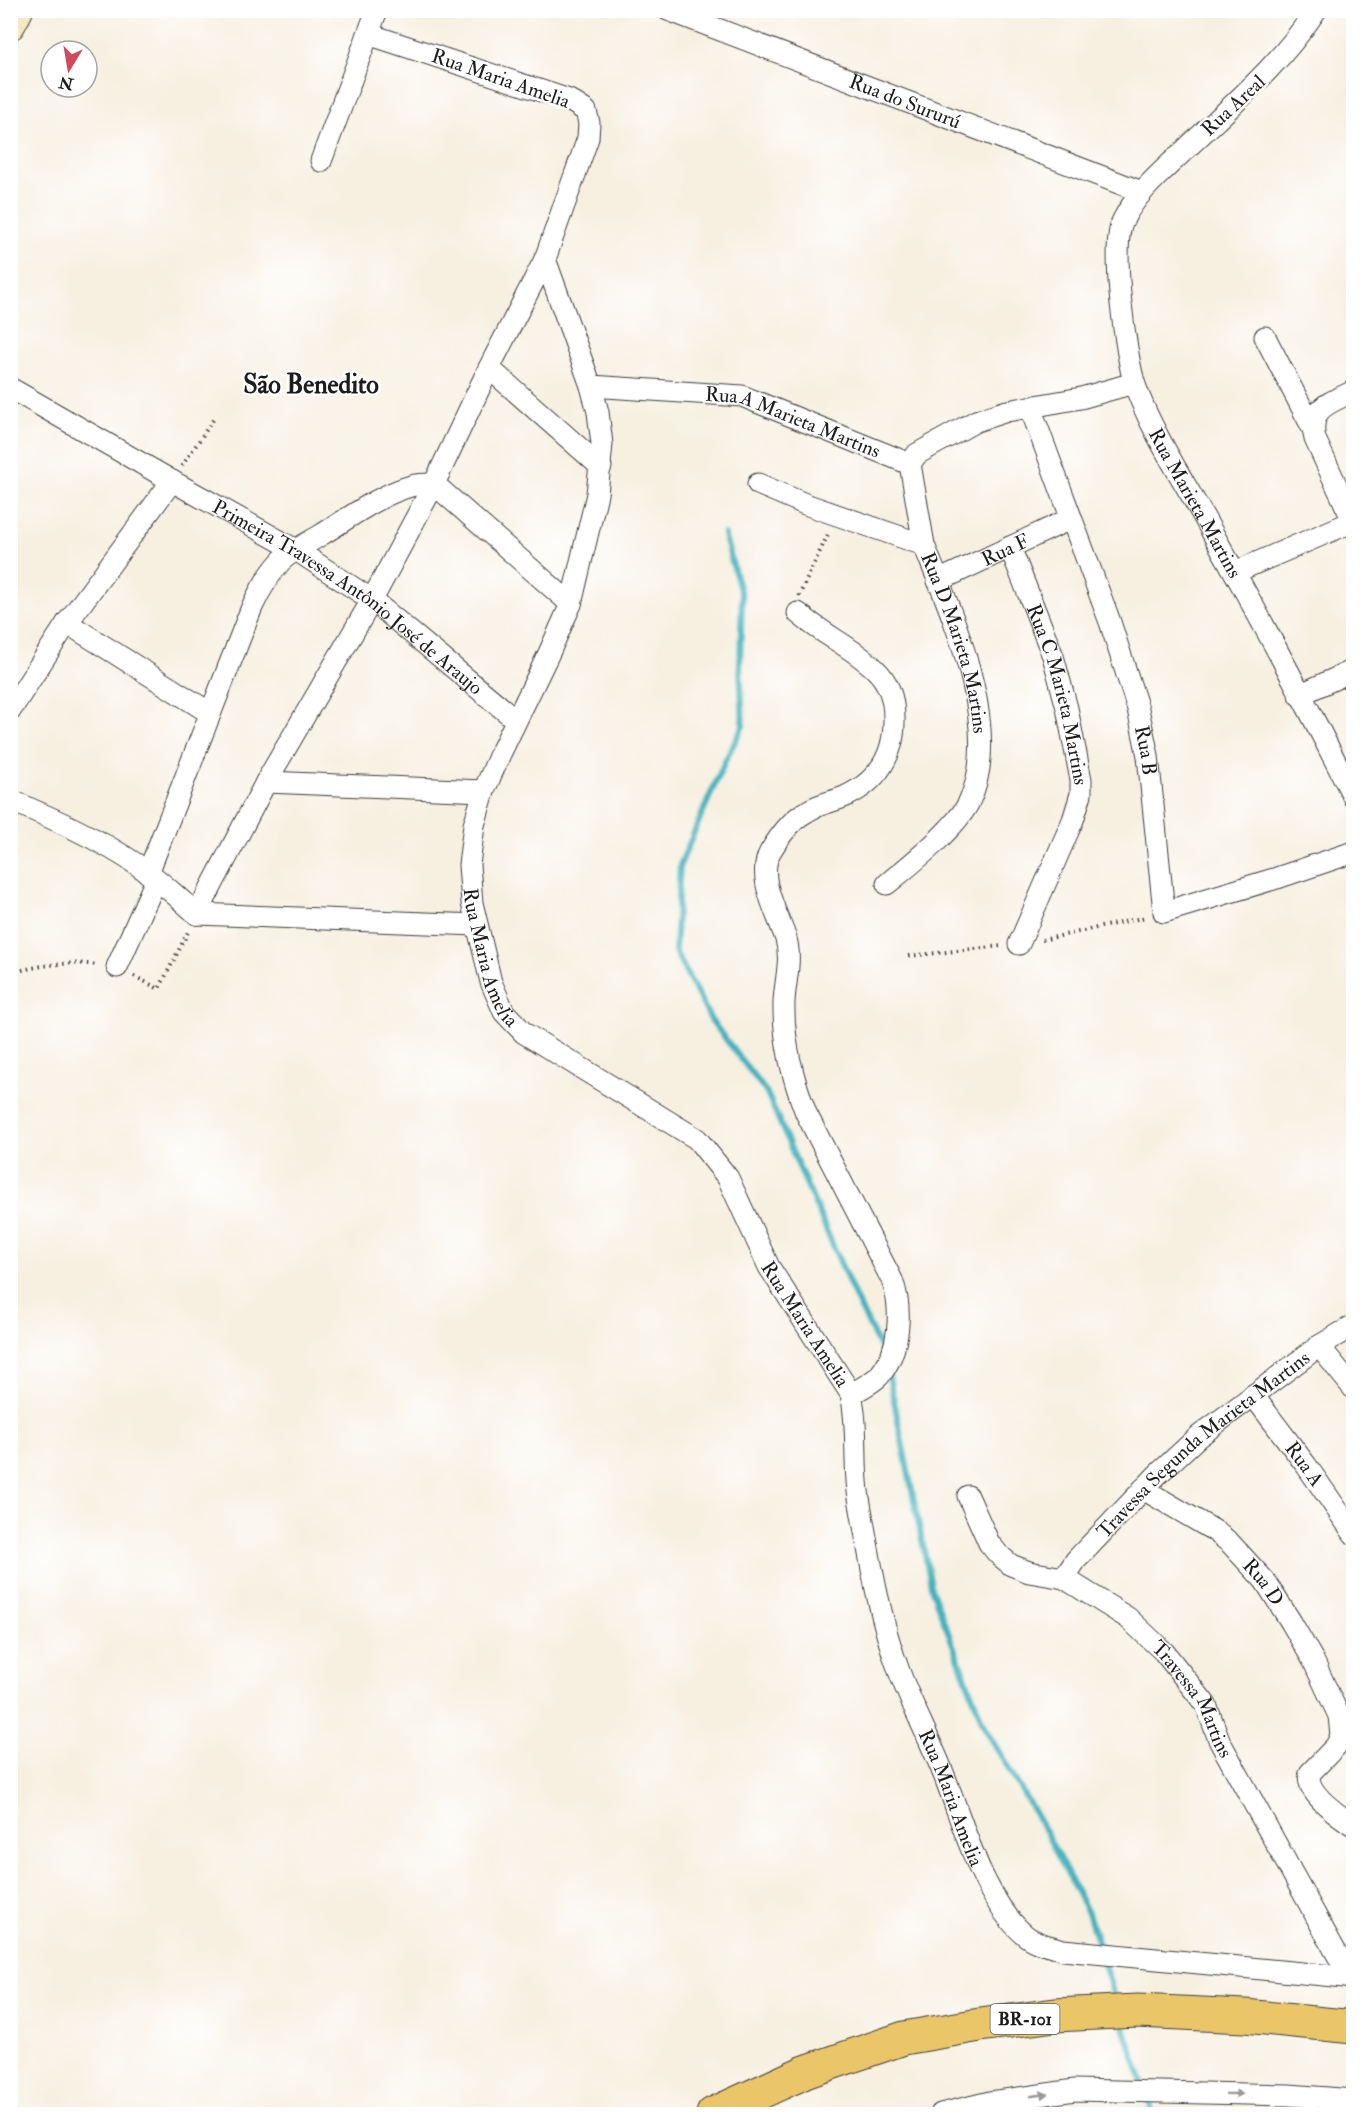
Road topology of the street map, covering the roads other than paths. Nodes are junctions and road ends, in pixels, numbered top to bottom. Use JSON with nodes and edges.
{"nodes":[{"id":1,"x":18,"y":10,"type":"edge"},
{"id":2,"x":377,"y":10,"type":"edge"},
{"id":3,"x":668,"y":10,"type":"edge"},
{"id":4,"x":1316,"y":10,"type":"edge"},
{"id":5,"x":10,"y":25,"type":"edge"},
{"id":6,"x":368,"y":34,"type":"junction"},
{"id":7,"x":321,"y":161,"type":"dead end"},
{"id":8,"x":1142,"y":192,"type":"junction"},
{"id":9,"x":545,"y":259,"type":"junction"},
{"id":10,"x":1265,"y":337,"type":"dead end"},
{"id":11,"x":489,"y":368,"type":"junction"},
{"id":12,"x":1134,"y":383,"type":"junction"},
{"id":13,"x":591,"y":386,"type":"junction"},
{"id":14,"x":10,"y":388,"type":"edge"},
{"id":15,"x":1353,"y":391,"type":"edge"},
{"id":16,"x":1030,"y":407,"type":"junction"},
{"id":17,"x":1313,"y":429,"type":"junction"},
{"id":18,"x":910,"y":464,"type":"junction"},
{"id":19,"x":601,"y":467,"type":"junction"},
{"id":20,"x":172,"y":481,"type":"junction"},
{"id":21,"x":434,"y":484,"type":"junction"},
{"id":22,"x":758,"y":484,"type":"dead end"},
{"id":23,"x":1071,"y":519,"type":"junction"},
{"id":24,"x":1353,"y":521,"type":"edge"},
{"id":25,"x":924,"y":545,"type":"junction"},
{"id":26,"x":1010,"y":547,"type":"junction"},
{"id":27,"x":296,"y":550,"type":"junction"},
{"id":28,"x":1235,"y":572,"type":"junction"},
{"id":29,"x":938,"y":581,"type":"junction"},
{"id":30,"x":372,"y":600,"type":"junction"},
{"id":31,"x":571,"y":604,"type":"junction"},
{"id":32,"x":798,"y":613,"type":"road end"},
{"id":33,"x":67,"y":623,"type":"junction"},
{"id":34,"x":1353,"y":670,"type":"edge"},
{"id":35,"x":1299,"y":695,"type":"junction"},
{"id":36,"x":10,"y":711,"type":"edge"},
{"id":37,"x":210,"y":713,"type":"junction"},
{"id":38,"x":516,"y":720,"type":"junction"},
{"id":39,"x":266,"y":782,"type":"junction"},
{"id":40,"x":484,"y":791,"type":"junction"},
{"id":41,"x":1353,"y":798,"type":"edge"},
{"id":42,"x":10,"y":800,"type":"edge"},
{"id":43,"x":1353,"y":852,"type":"edge"},
{"id":44,"x":152,"y":877,"type":"junction"},
{"id":45,"x":887,"y":884,"type":"dead end"},
{"id":46,"x":197,"y":914,"type":"junction"},
{"id":47,"x":477,"y":925,"type":"junction"},
{"id":48,"x":1019,"y":944,"type":"dead end"},
{"id":49,"x":117,"y":968,"type":"road end"},
{"id":50,"x":1353,"y":1325,"type":"edge"},
{"id":51,"x":1319,"y":1346,"type":"junction"},
{"id":52,"x":1353,"y":1389,"type":"edge"},
{"id":53,"x":851,"y":1394,"type":"junction"},
{"id":54,"x":1253,"y":1395,"type":"junction"},
{"id":55,"x":1143,"y":1489,"type":"junction"},
{"id":56,"x":968,"y":1496,"type":"dead end"},
{"id":57,"x":1353,"y":1534,"type":"edge"},
{"id":58,"x":1064,"y":1578,"type":"junction"},
{"id":59,"x":1353,"y":1826,"type":"edge"},
{"id":60,"x":1351,"y":1977,"type":"edge"},
{"id":61,"x":1353,"y":2026,"type":"edge"},
{"id":62,"x":1353,"y":2100,"type":"edge"},
{"id":63,"x":713,"y":2115,"type":"edge"},
{"id":64,"x":941,"y":2115,"type":"edge"}],
"edges":[{"from":1,"to":5,"type":"street"},
{"from":2,"to":6,"type":"street"},
{"from":3,"to":8,"type":"street","name":"Rua do Sururú"},
{"from":4,"to":8,"type":"street","name":"Rua Areal"},
{"from":6,"to":7,"type":"street"},
{"from":6,"to":9,"type":"street","name":"Rua Maria Amelia"},
{"from":8,"to":12,"type":"street","name":"Rua Marieta Martins"},
{"from":9,"to":11,"type":"street","name":"Rua Maria Amelia"},
{"from":9,"to":13,"type":"street","name":"Rua Maria Amelia"},
{"from":10,"to":17,"type":"street"},
{"from":11,"to":19,"type":"street"},
{"from":11,"to":21,"type":"street","name":"Rua Maria Amelia"},
{"from":12,"to":16,"type":"street"},
{"from":12,"to":28,"type":"street","name":"Rua Marieta Martins"},
{"from":13,"to":18,"type":"street","name":"Rua A Marieta Martins"},
{"from":13,"to":19,"type":"street","name":"Rua Maria Amelia"},
{"from":14,"to":20,"type":"street","name":"Primeira Travessa Antônio José de Araujo"},
{"from":15,"to":17,"type":"street"},
{"from":16,"to":18,"type":"street"},
{"from":16,"to":23,"type":"street","name":"Rua B"},
{"from":17,"to":24,"type":"street"},
{"from":18,"to":25,"type":"street"},
{"from":19,"to":31,"type":"street","name":"Rua Maria Amelia"},
{"from":20,"to":27,"type":"street","name":"Primeira Travessa Antônio José de Araujo"},
{"from":20,"to":33,"type":"street"},
{"from":21,"to":27,"type":"street"},
{"from":21,"to":30,"type":"street","name":"Rua Maria Amelia"},
{"from":21,"to":31,"type":"street"},
{"from":22,"to":25,"type":"street","name":"Rua D Marieta Martins"},
{"from":23,"to":26,"type":"street","name":"Rua F"},
{"from":23,"to":43,"type":"street","name":"Rua B"},
{"from":24,"to":28,"type":"street"},
{"from":25,"to":29,"type":"street","name":"Rua D Marieta Martins"},
{"from":26,"to":29,"type":"street","name":"Rua F"},
{"from":26,"to":48,"type":"street","name":"Rua C Marieta Martins"},
{"from":27,"to":30,"type":"street","name":"Primeira Travessa Antônio José de Araujo"},
{"from":27,"to":37,"type":"street"},
{"from":28,"to":35,"type":"street","name":"Rua Marieta Martins"},
{"from":29,"to":45,"type":"street","name":"Rua D Marieta Martins"},
{"from":30,"to":38,"type":"street","name":"Primeira Travessa Antônio José de Araujo"},
{"from":30,"to":39,"type":"street","name":"Rua Maria Amelia"},
{"from":31,"to":38,"type":"street","name":"Rua Maria Amelia"},
{"from":32,"to":53,"type":"street"},
{"from":33,"to":36,"type":"street"},
{"from":33,"to":37,"type":"street"},
{"from":34,"to":35,"type":"street"},
{"from":35,"to":41,"type":"street","name":"Rua Marieta Martins"},
{"from":37,"to":44,"type":"street"},
{"from":38,"to":40,"type":"street","name":"Rua Maria Amelia"},
{"from":39,"to":40,"type":"street"},
{"from":39,"to":46,"type":"street","name":"Rua Maria Amelia"},
{"from":40,"to":47,"type":"street","name":"Rua Maria Amelia"},
{"from":42,"to":44,"type":"street"},
{"from":44,"to":46,"type":"street"},
{"from":44,"to":49,"type":"street"},
{"from":46,"to":47,"type":"street"},
{"from":47,"to":53,"type":"street","name":"Rua Maria Amelia"},
{"from":50,"to":51,"type":"street","name":"Travessa Segunda Marieta Martins"},
{"from":51,"to":52,"type":"street"},
{"from":51,"to":54,"type":"street","name":"Travessa Segunda Marieta Martins"},
{"from":53,"to":60,"type":"street","name":"Rua Maria Amelia"},
{"from":54,"to":55,"type":"street","name":"Travessa Segunda Marieta Martins"},
{"from":54,"to":57,"type":"street","name":"Rua A"},
{"from":55,"to":58,"type":"street","name":"Travessa Segunda Marieta Martins"},
{"from":55,"to":59,"type":"street","name":"Rua D"},
{"from":56,"to":58,"type":"street","name":"Travessa Martins"},
{"from":58,"to":60,"type":"street","name":"Travessa Martins"},
{"from":61,"to":63,"type":"highway","number":"BR-101"},
{"from":64,"to":62,"type":"street","one_way":true}]}
